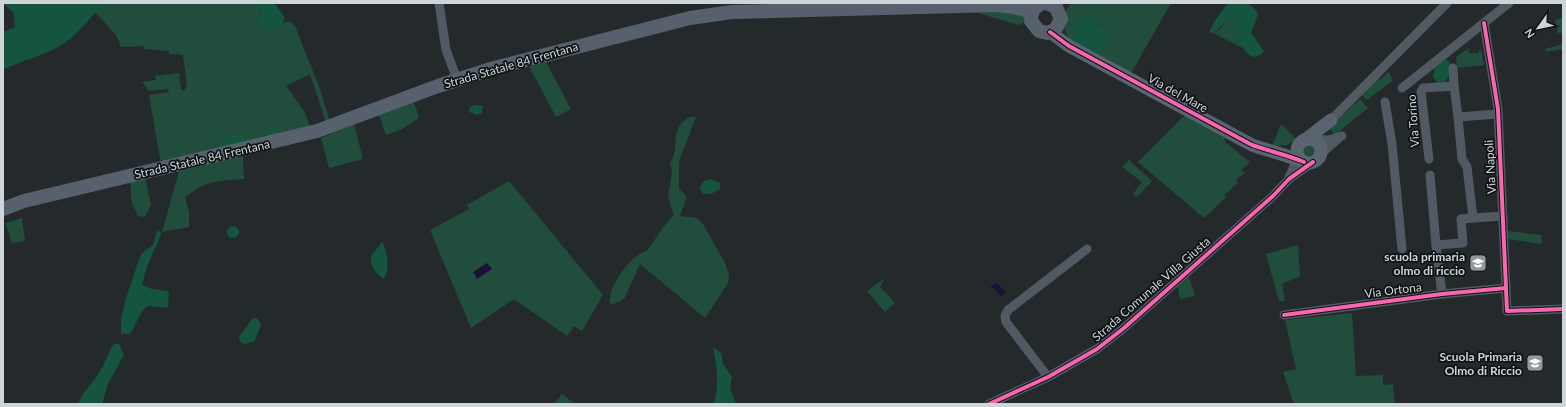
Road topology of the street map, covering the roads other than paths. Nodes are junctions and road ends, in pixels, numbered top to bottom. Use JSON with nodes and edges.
{"nodes":[{"id":1,"x":440,"y":3,"type":"edge"},
{"id":2,"x":1447,"y":3,"type":"edge"},
{"id":3,"x":1509,"y":3,"type":"edge"},
{"id":4,"x":995,"y":4,"type":"edge"},
{"id":5,"x":956,"y":5,"type":"edge"},
{"id":6,"x":1046,"y":5,"type":"edge"},
{"id":7,"x":1484,"y":24,"type":"junction"},
{"id":8,"x":1054,"y":28,"type":"junction"},
{"id":9,"x":1453,"y":68,"type":"dead end"},
{"id":10,"x":456,"y":79,"type":"junction"},
{"id":11,"x":1454,"y":86,"type":"junction"},
{"id":12,"x":1402,"y":88,"type":"dead end"},
{"id":13,"x":1385,"y":102,"type":"dead end"},
{"id":14,"x":1498,"y":114,"type":"junction"},
{"id":15,"x":1458,"y":117,"type":"junction"},
{"id":16,"x":1331,"y":120,"type":"joint"},
{"id":17,"x":1306,"y":151,"type":"junction"},
{"id":18,"x":1428,"y":159,"type":"dead end"},
{"id":19,"x":1430,"y":174,"type":"dead end"},
{"id":20,"x":1289,"y":179,"type":"junction"},
{"id":21,"x":3,"y":209,"type":"edge"},
{"id":22,"x":1503,"y":216,"type":"junction"},
{"id":23,"x":1473,"y":218,"type":"junction"},
{"id":24,"x":1436,"y":245,"type":"junction"},
{"id":25,"x":1087,"y":249,"type":"dead end"},
{"id":26,"x":1402,"y":249,"type":"dead end"},
{"id":27,"x":1506,"y":288,"type":"junction"},
{"id":28,"x":1442,"y":294,"type":"junction"},
{"id":29,"x":1563,"y":309,"type":"edge"},
{"id":30,"x":1284,"y":315,"type":"dead end"},
{"id":31,"x":1048,"y":377,"type":"junction"},
{"id":32,"x":989,"y":404,"type":"edge"}],
"edges":[{"from":1,"to":10,"type":"street"},
{"from":2,"to":16,"type":"street"},
{"from":3,"to":7,"type":"street"},
{"from":4,"to":5,"type":"main road","name":"Strada Statale 84 Frentana"},
{"from":4,"to":6,"type":"main road","name":"Strada Statale 84 Frentana"},
{"from":5,"to":10,"type":"main road","name":"Strada Statale 84 Frentana"},
{"from":6,"to":8,"type":"main road"},
{"from":6,"to":8,"type":"main road"},
{"from":7,"to":12,"type":"street"},
{"from":7,"to":14,"type":"street","name":"Via Napoli"},
{"from":8,"to":17,"type":"street","name":"Via del Mare"},
{"from":9,"to":11,"type":"street"},
{"from":10,"to":21,"type":"main road","name":"Strada Statale 84 Frentana"},
{"from":11,"to":15,"type":"street"},
{"from":11,"to":18,"type":"street","name":"Via Torino"},
{"from":13,"to":26,"type":"street"},
{"from":14,"to":15,"type":"street"},
{"from":14,"to":22,"type":"street","name":"Via Napoli"},
{"from":15,"to":23,"type":"street"},
{"from":16,"to":17,"type":"street"},
{"from":17,"to":20,"type":"street"},
{"from":17,"to":20,"type":"street"},
{"from":19,"to":24,"type":"street"},
{"from":20,"to":31,"type":"street","name":"Strada Comunale Villa Giusta"},
{"from":22,"to":23,"type":"street"},
{"from":22,"to":27,"type":"street","name":"Via Napoli"},
{"from":23,"to":24,"type":"street"},
{"from":24,"to":28,"type":"street"},
{"from":25,"to":31,"type":"street"},
{"from":27,"to":28,"type":"street","name":"Via Ortona"},
{"from":27,"to":29,"type":"street","name":"Via Napoli"},
{"from":28,"to":30,"type":"street","name":"Via Ortona"},
{"from":31,"to":32,"type":"street","name":"Strada Comunale Villa Giusta"}]}
